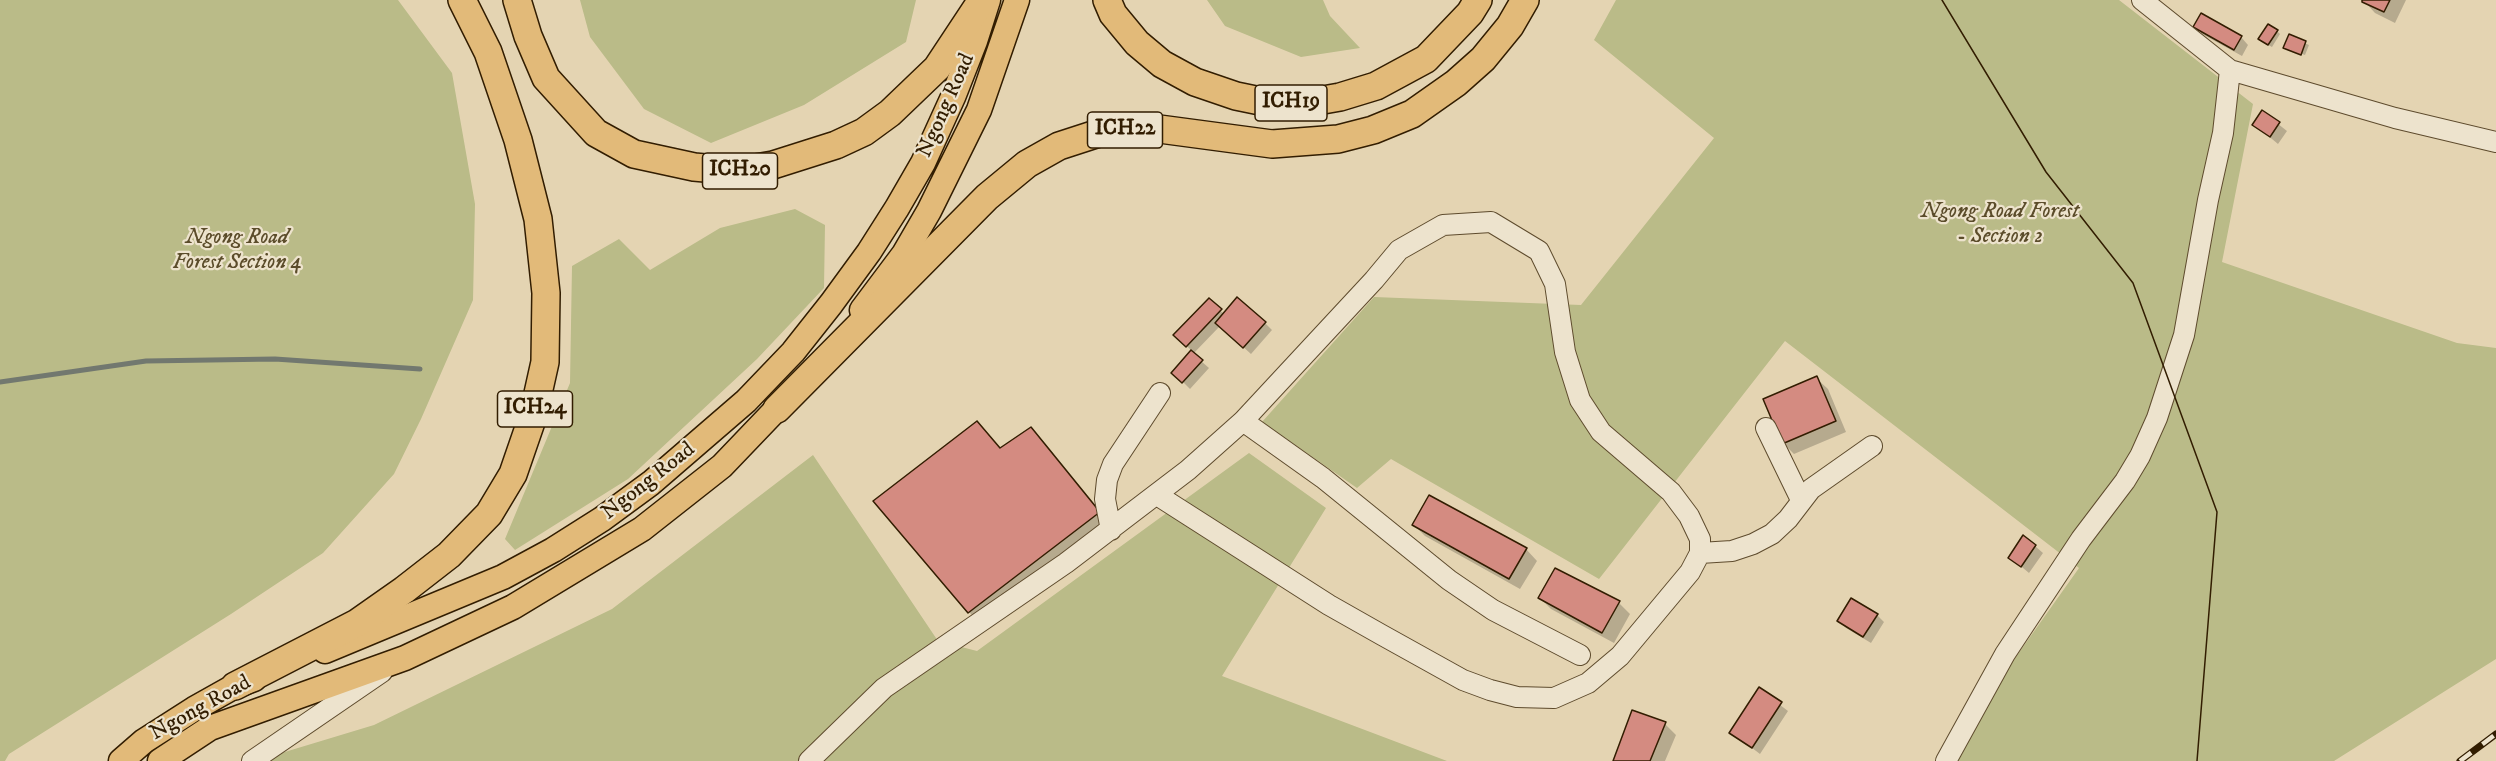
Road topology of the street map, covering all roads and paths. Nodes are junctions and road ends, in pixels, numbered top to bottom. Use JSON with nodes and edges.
{"nodes":[{"id":1,"x":462,"y":0,"type":"edge"},
{"id":2,"x":517,"y":0,"type":"edge"},
{"id":3,"x":982,"y":0,"type":"edge"},
{"id":4,"x":988,"y":0,"type":"edge"},
{"id":5,"x":1017,"y":0,"type":"edge"},
{"id":6,"x":1107,"y":0,"type":"edge"},
{"id":7,"x":1478,"y":0,"type":"edge"},
{"id":8,"x":1525,"y":0,"type":"edge"},
{"id":9,"x":2142,"y":0,"type":"edge"},
{"id":10,"x":2230,"y":70,"type":"junction"},
{"id":11,"x":2496,"y":142,"type":"edge"},
{"id":12,"x":1160,"y":393,"type":"dead end"},
{"id":13,"x":777,"y":409,"type":"junction"},
{"id":14,"x":1243,"y":421,"type":"junction"},
{"id":15,"x":1766,"y":428,"type":"dead end"},
{"id":16,"x":1872,"y":446,"type":"dead end"},
{"id":17,"x":1157,"y":495,"type":"junction"},
{"id":18,"x":1801,"y":500,"type":"junction"},
{"id":19,"x":1111,"y":530,"type":"junction"},
{"id":20,"x":1700,"y":553,"type":"junction"},
{"id":21,"x":1580,"y":655,"type":"dead end"},
{"id":22,"x":405,"y":658,"type":"junction"},
{"id":23,"x":235,"y":686,"type":"junction"},
{"id":24,"x":121,"y":761,"type":"edge"},
{"id":25,"x":160,"y":761,"type":"edge"},
{"id":26,"x":252,"y":761,"type":"edge"},
{"id":27,"x":809,"y":761,"type":"edge"},
{"id":28,"x":1946,"y":761,"type":"edge"}],
"edges":[{"from":1,"to":23,"type":"highway","number":"ICH24"},
{"from":2,"to":3,"type":"highway","number":"ICH20"},
{"from":4,"to":23,"type":"main road","name":"Ngong Road"},
{"from":5,"to":13,"type":"main road","name":"Ngong Road"},
{"from":6,"to":7,"type":"highway","number":"ICH19"},
{"from":8,"to":13,"type":"highway","number":"ICH22"},
{"from":9,"to":10,"type":"street"},
{"from":10,"to":11,"type":"street"},
{"from":10,"to":28,"type":"street"},
{"from":12,"to":19,"type":"street"},
{"from":13,"to":22,"type":"main road","name":"Ngong Road"},
{"from":14,"to":17,"type":"street"},
{"from":14,"to":20,"type":"street"},
{"from":14,"to":21,"type":"street"},
{"from":15,"to":18,"type":"street"},
{"from":16,"to":18,"type":"street"},
{"from":17,"to":19,"type":"street"},
{"from":17,"to":20,"type":"street"},
{"from":18,"to":20,"type":"street"},
{"from":19,"to":27,"type":"street"},
{"from":22,"to":25,"type":"main road","name":"Ngong Road"},
{"from":22,"to":26,"type":"street"},
{"from":23,"to":24,"type":"main road","name":"Ngong Road"}]}
